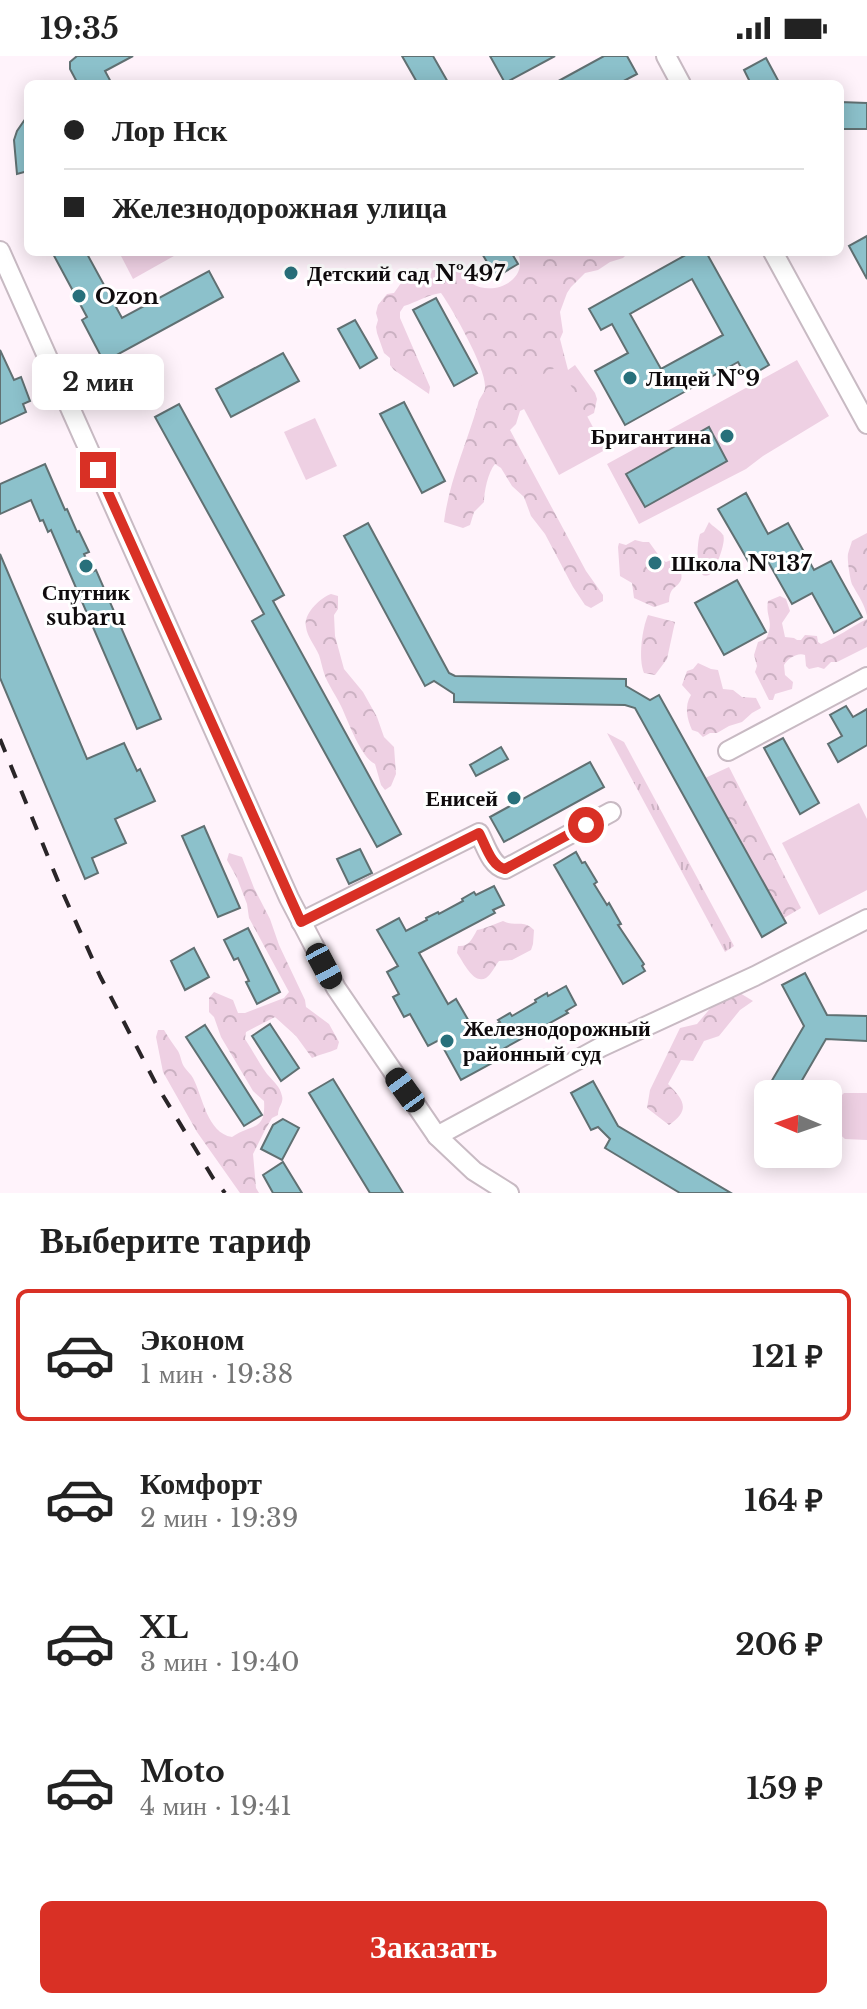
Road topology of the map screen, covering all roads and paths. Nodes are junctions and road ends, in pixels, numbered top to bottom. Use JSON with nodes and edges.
{"nodes":[{"id":1,"x":666,"y":56,"type":"edge"},
{"id":2,"x":679,"y":80,"type":"edge"},
{"id":3,"x":0,"y":251,"type":"edge"},
{"id":4,"x":775,"y":256,"type":"edge"},
{"id":5,"x":867,"y":424,"type":"edge"},
{"id":6,"x":867,"y":677,"type":"edge"},
{"id":7,"x":728,"y":751,"type":"dead end"},
{"id":8,"x":611,"y":812,"type":"dead end"},
{"id":9,"x":867,"y":919,"type":"edge"},
{"id":10,"x":301,"y":922,"type":"junction"},
{"id":11,"x":437,"y":1136,"type":"junction"},
{"id":12,"x":509,"y":1193,"type":"edge"}],
"edges":[{"from":1,"to":2,"type":"street"},
{"from":3,"to":10,"type":"street"},
{"from":4,"to":5,"type":"street"},
{"from":6,"to":7,"type":"street"},
{"from":8,"to":10,"type":"street"},
{"from":9,"to":11,"type":"street"},
{"from":10,"to":11,"type":"street"},
{"from":11,"to":12,"type":"street"}]}
